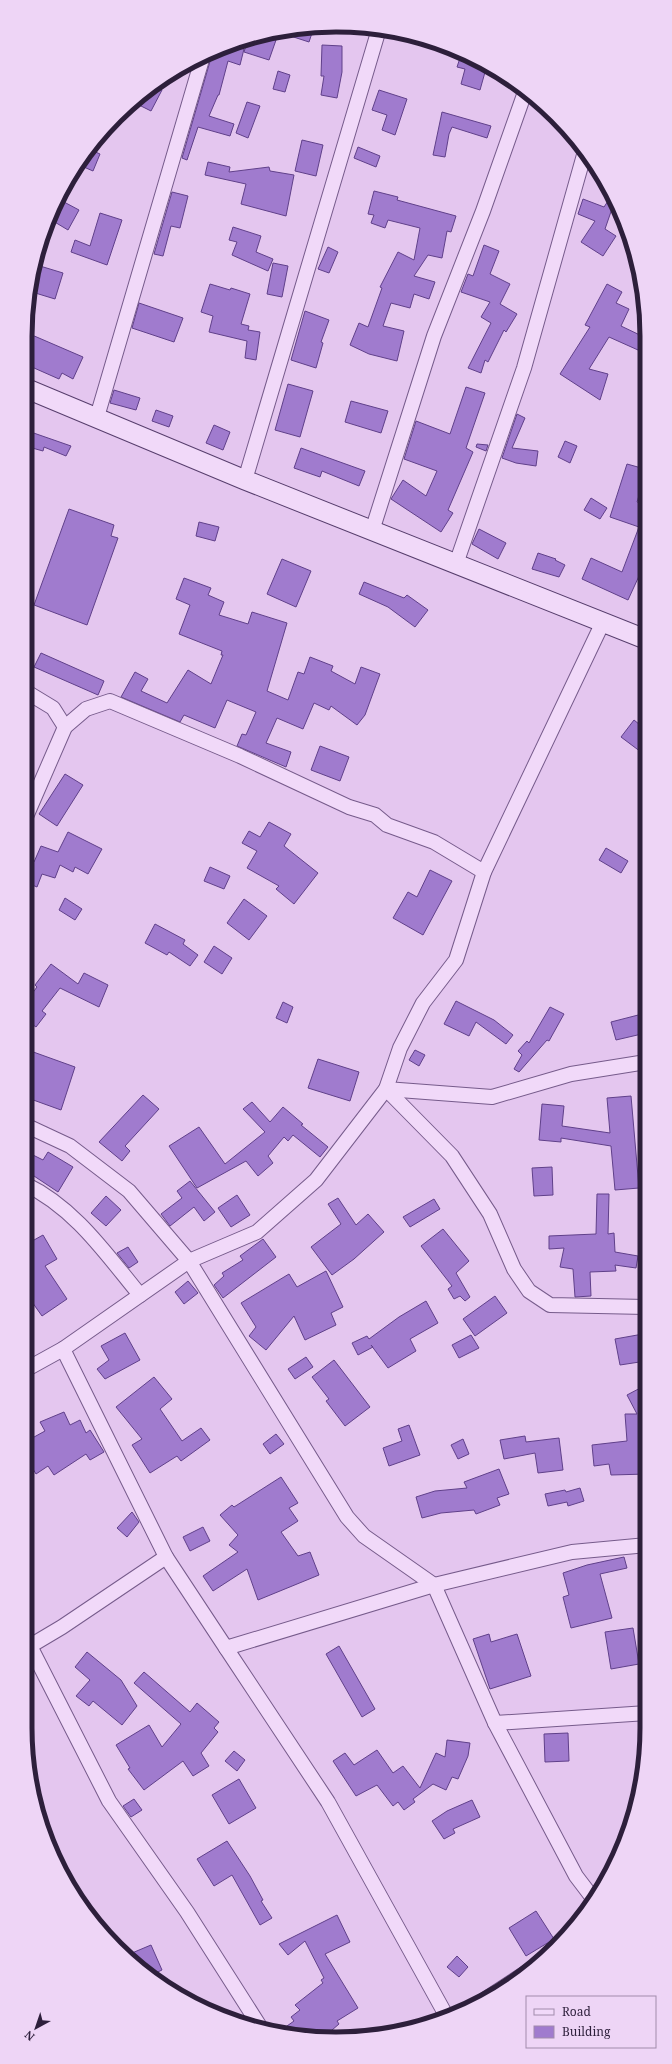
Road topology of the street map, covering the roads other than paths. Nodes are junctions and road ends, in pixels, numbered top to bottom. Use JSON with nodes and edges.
{"nodes":[{"id":1,"x":377,"y":35,"type":"edge"},
{"id":2,"x":201,"y":64,"type":"edge"},
{"id":3,"x":523,"y":97,"type":"edge"},
{"id":4,"x":586,"y":162,"type":"edge"},
{"id":5,"x":32,"y":391,"type":"edge"},
{"id":6,"x":97,"y":417,"type":"junction"},
{"id":7,"x":245,"y":480,"type":"junction"},
{"id":8,"x":372,"y":530,"type":"junction"},
{"id":9,"x":456,"y":564,"type":"junction"},
{"id":10,"x":603,"y":622,"type":"junction"},
{"id":11,"x":640,"y":637,"type":"edge"},
{"id":12,"x":32,"y":695,"type":"edge"},
{"id":13,"x":65,"y":727,"type":"junction"},
{"id":14,"x":32,"y":803,"type":"edge"},
{"id":15,"x":484,"y":872,"type":"junction"},
{"id":16,"x":640,"y":1063,"type":"edge"},
{"id":17,"x":386,"y":1089,"type":"junction"},
{"id":18,"x":32,"y":1128,"type":"edge"},
{"id":19,"x":32,"y":1187,"type":"edge"},
{"id":20,"x":189,"y":1261,"type":"junction"},
{"id":21,"x":140,"y":1295,"type":"junction"},
{"id":22,"x":640,"y":1307,"type":"edge"},
{"id":23,"x":63,"y":1349,"type":"junction"},
{"id":24,"x":32,"y":1366,"type":"edge"},
{"id":25,"x":640,"y":1546,"type":"edge"},
{"id":26,"x":166,"y":1557,"type":"junction"},
{"id":27,"x":434,"y":1585,"type":"junction"},
{"id":28,"x":32,"y":1645,"type":"edge"},
{"id":29,"x":226,"y":1648,"type":"junction"},
{"id":30,"x":32,"y":1657,"type":"edge"},
{"id":31,"x":640,"y":1713,"type":"edge"},
{"id":32,"x":495,"y":1723,"type":"junction"},
{"id":33,"x":591,"y":1894,"type":"edge"},
{"id":34,"x":444,"y":2012,"type":"edge"},
{"id":35,"x":257,"y":2022,"type":"edge"}],
"edges":[{"from":1,"to":7,"type":"street"},
{"from":2,"to":6,"type":"street"},
{"from":3,"to":8,"type":"street"},
{"from":4,"to":9,"type":"street"},
{"from":5,"to":6,"type":"main road"},
{"from":6,"to":7,"type":"main road"},
{"from":7,"to":8,"type":"main road"},
{"from":8,"to":9,"type":"main road"},
{"from":9,"to":10,"type":"main road"},
{"from":10,"to":11,"type":"main road"},
{"from":10,"to":15,"type":"street"},
{"from":12,"to":13,"type":"street"},
{"from":13,"to":14,"type":"street"},
{"from":13,"to":15,"type":"street"},
{"from":15,"to":17,"type":"street"},
{"from":16,"to":17,"type":"street"},
{"from":17,"to":20,"type":"street"},
{"from":17,"to":22,"type":"street"},
{"from":18,"to":20,"type":"street"},
{"from":19,"to":21,"type":"street"},
{"from":20,"to":21,"type":"street"},
{"from":20,"to":27,"type":"street"},
{"from":21,"to":23,"type":"street"},
{"from":23,"to":24,"type":"street"},
{"from":23,"to":26,"type":"street"},
{"from":25,"to":27,"type":"street"},
{"from":26,"to":28,"type":"street"},
{"from":26,"to":29,"type":"street"},
{"from":27,"to":29,"type":"street"},
{"from":27,"to":32,"type":"street"},
{"from":29,"to":34,"type":"street"},
{"from":30,"to":35,"type":"street"},
{"from":31,"to":32,"type":"street"},
{"from":32,"to":33,"type":"street"}]}
